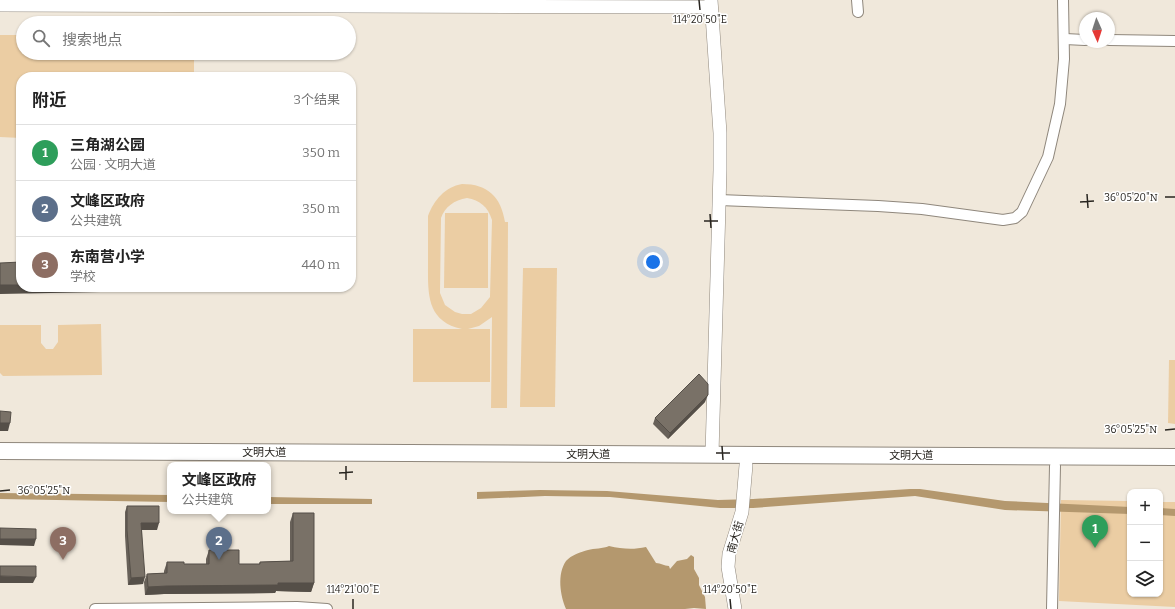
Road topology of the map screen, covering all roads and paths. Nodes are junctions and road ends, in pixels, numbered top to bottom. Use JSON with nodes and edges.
{"nodes":[{"id":1,"x":858,"y":0,"type":"edge"},
{"id":2,"x":1063,"y":0,"type":"edge"},
{"id":3,"x":512,"y":3,"type":"edge"},
{"id":4,"x":711,"y":4,"type":"edge"},
{"id":5,"x":0,"y":5,"type":"edge"},
{"id":6,"x":858,"y":12,"type":"dead end"},
{"id":7,"x":1065,"y":39,"type":"junction"},
{"id":8,"x":1079,"y":40,"type":"edge"},
{"id":9,"x":1115,"y":40,"type":"edge"},
{"id":10,"x":1175,"y":41,"type":"edge"},
{"id":11,"x":719,"y":200,"type":"junction"},
{"id":12,"x":0,"y":451,"type":"edge"},
{"id":13,"x":712,"y":454,"type":"junction"},
{"id":14,"x":1175,"y":457,"type":"edge"},
{"id":15,"x":0,"y":462,"type":"edge"},
{"id":16,"x":167,"y":463,"type":"edge"},
{"id":17,"x":271,"y":463,"type":"edge"},
{"id":18,"x":746,"y":465,"type":"junction"},
{"id":19,"x":1055,"y":466,"type":"junction"},
{"id":20,"x":1175,"y":467,"type":"edge"},
{"id":21,"x":95,"y":609,"type":"edge"},
{"id":22,"x":327,"y":609,"type":"edge"},
{"id":23,"x":735,"y":609,"type":"edge"},
{"id":24,"x":1052,"y":609,"type":"edge"}],
"edges":[{"from":1,"to":6,"type":"street"},
{"from":2,"to":7,"type":"street"},
{"from":3,"to":4,"type":"street"},
{"from":3,"to":5,"type":"street"},
{"from":4,"to":11,"type":"street"},
{"from":7,"to":8,"type":"street"},
{"from":7,"to":11,"type":"street"},
{"from":9,"to":10,"type":"street"},
{"from":11,"to":13,"type":"street"},
{"from":12,"to":13,"type":"main road","name":"文明大道"},
{"from":13,"to":14,"type":"main road","name":"文明大道"},
{"from":15,"to":16,"type":"main road","name":"文明大道"},
{"from":17,"to":18,"type":"main road","name":"文明大道"},
{"from":18,"to":19,"type":"main road","name":"文明大道"},
{"from":18,"to":23,"type":"street","name":"南大街"},
{"from":19,"to":20,"type":"main road","name":"文明大道"},
{"from":19,"to":24,"type":"street"},
{"from":21,"to":22,"type":"street"}]}
